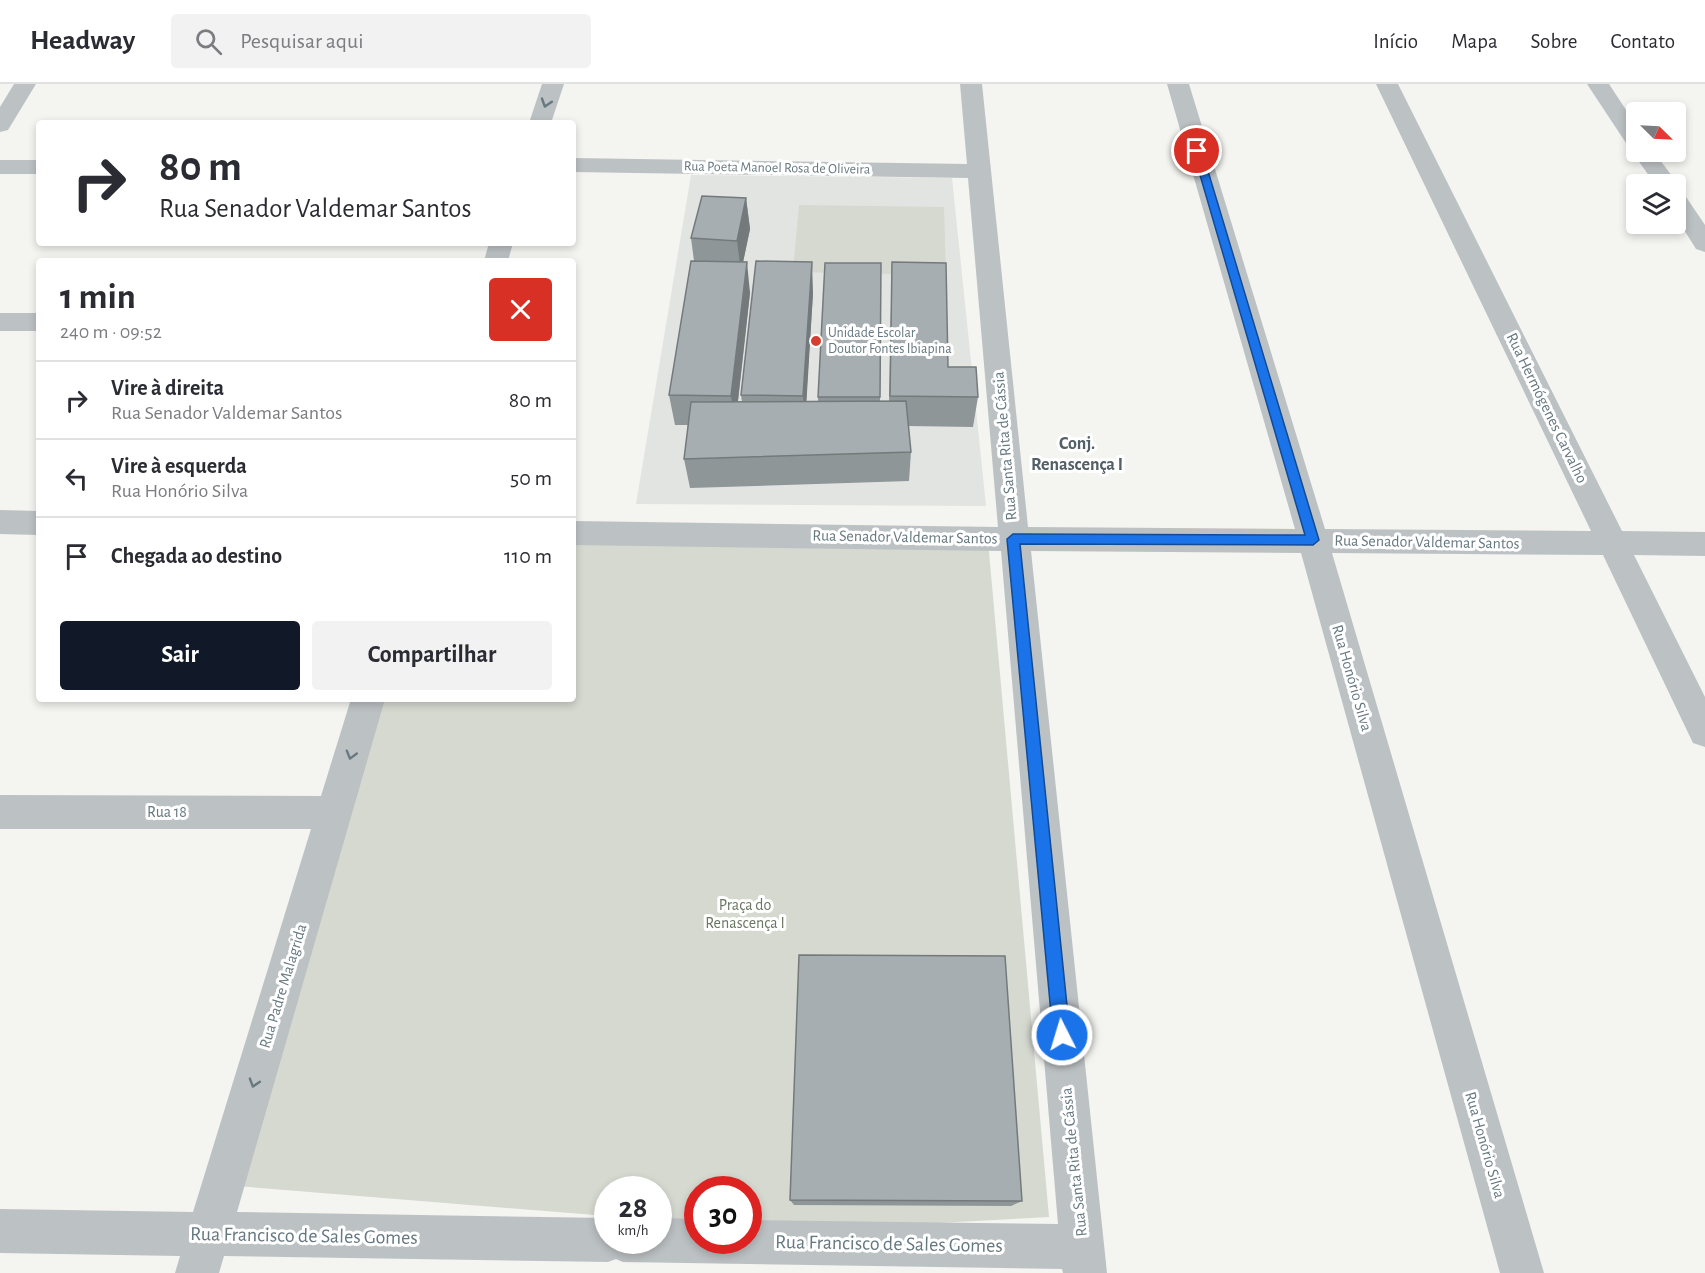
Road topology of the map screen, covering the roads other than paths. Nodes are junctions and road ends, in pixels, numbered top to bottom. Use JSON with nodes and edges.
{"nodes":[{"id":1,"x":25,"y":84,"type":"edge"},
{"id":2,"x":553,"y":84,"type":"edge"},
{"id":3,"x":971,"y":84,"type":"edge"},
{"id":4,"x":1178,"y":84,"type":"edge"},
{"id":5,"x":1388,"y":84,"type":"edge"},
{"id":6,"x":1598,"y":84,"type":"edge"},
{"id":7,"x":541,"y":120,"type":"edge"},
{"id":8,"x":0,"y":125,"type":"edge"},
{"id":9,"x":1626,"y":126,"type":"edge"},
{"id":10,"x":576,"y":165,"type":"edge"},
{"id":11,"x":0,"y":167,"type":"edge"},
{"id":12,"x":36,"y":167,"type":"edge"},
{"id":13,"x":980,"y":171,"type":"junction"},
{"id":14,"x":1686,"y":215,"type":"edge"},
{"id":15,"x":1705,"y":244,"type":"edge"},
{"id":16,"x":0,"y":322,"type":"edge"},
{"id":17,"x":36,"y":322,"type":"edge"},
{"id":18,"x":0,"y":522,"type":"edge"},
{"id":19,"x":36,"y":523,"type":"edge"},
{"id":20,"x":576,"y":533,"type":"edge"},
{"id":21,"x":1013,"y":539,"type":"junction"},
{"id":22,"x":1313,"y":540,"type":"junction"},
{"id":23,"x":1615,"y":544,"type":"junction"},
{"id":24,"x":1705,"y":544,"type":"edge"},
{"id":25,"x":367,"y":702,"type":"edge"},
{"id":26,"x":1705,"y":732,"type":"edge"},
{"id":27,"x":0,"y":812,"type":"edge"},
{"id":28,"x":335,"y":813,"type":"junction"},
{"id":29,"x":0,"y":1231,"type":"edge"},
{"id":30,"x":594,"y":1240,"type":"edge"},
{"id":31,"x":672,"y":1242,"type":"edge"},
{"id":32,"x":203,"y":1254,"type":"edge"},
{"id":33,"x":1083,"y":1260,"type":"edge"},
{"id":34,"x":1522,"y":1273,"type":"edge"}],
"edges":[{"from":1,"to":8,"type":"street"},
{"from":2,"to":7,"type":"street","one_way":true},
{"from":3,"to":13,"type":"street","name":"Rua Santa Rita de Cássia"},
{"from":4,"to":22,"type":"street","name":"Rua Honório Silva"},
{"from":5,"to":23,"type":"street","name":"Rua Hermógenes Carvalho"},
{"from":6,"to":9,"type":"street"},
{"from":10,"to":13,"type":"street","name":"Rua Poeta Manoel Rosa de Oliveira"},
{"from":11,"to":12,"type":"street"},
{"from":13,"to":21,"type":"street","name":"Rua Santa Rita de Cássia"},
{"from":14,"to":15,"type":"street"},
{"from":16,"to":17,"type":"street"},
{"from":18,"to":19,"type":"street"},
{"from":20,"to":21,"type":"street","name":"Rua Senador Valdemar Santos"},
{"from":21,"to":22,"type":"street","name":"Rua Senador Valdemar Santos"},
{"from":21,"to":33,"type":"street","name":"Rua Santa Rita de Cássia"},
{"from":22,"to":23,"type":"street","name":"Rua Senador Valdemar Santos"},
{"from":22,"to":34,"type":"street","name":"Rua Honório Silva"},
{"from":23,"to":24,"type":"street","name":"Rua Senador Valdemar Santos"},
{"from":23,"to":26,"type":"street","name":"Rua Hermógenes Carvalho"},
{"from":25,"to":28,"type":"street","name":"Rua Padre Malagrida","one_way":true},
{"from":27,"to":28,"type":"street","name":"Rua 18"},
{"from":28,"to":32,"type":"street","name":"Rua Padre Malagrida","one_way":true},
{"from":29,"to":32,"type":"street","name":"Rua Francisco de Sales Gomes"},
{"from":30,"to":32,"type":"street","name":"Rua Francisco de Sales Gomes"},
{"from":31,"to":33,"type":"street","name":"Rua Francisco de Sales Gomes"}]}
